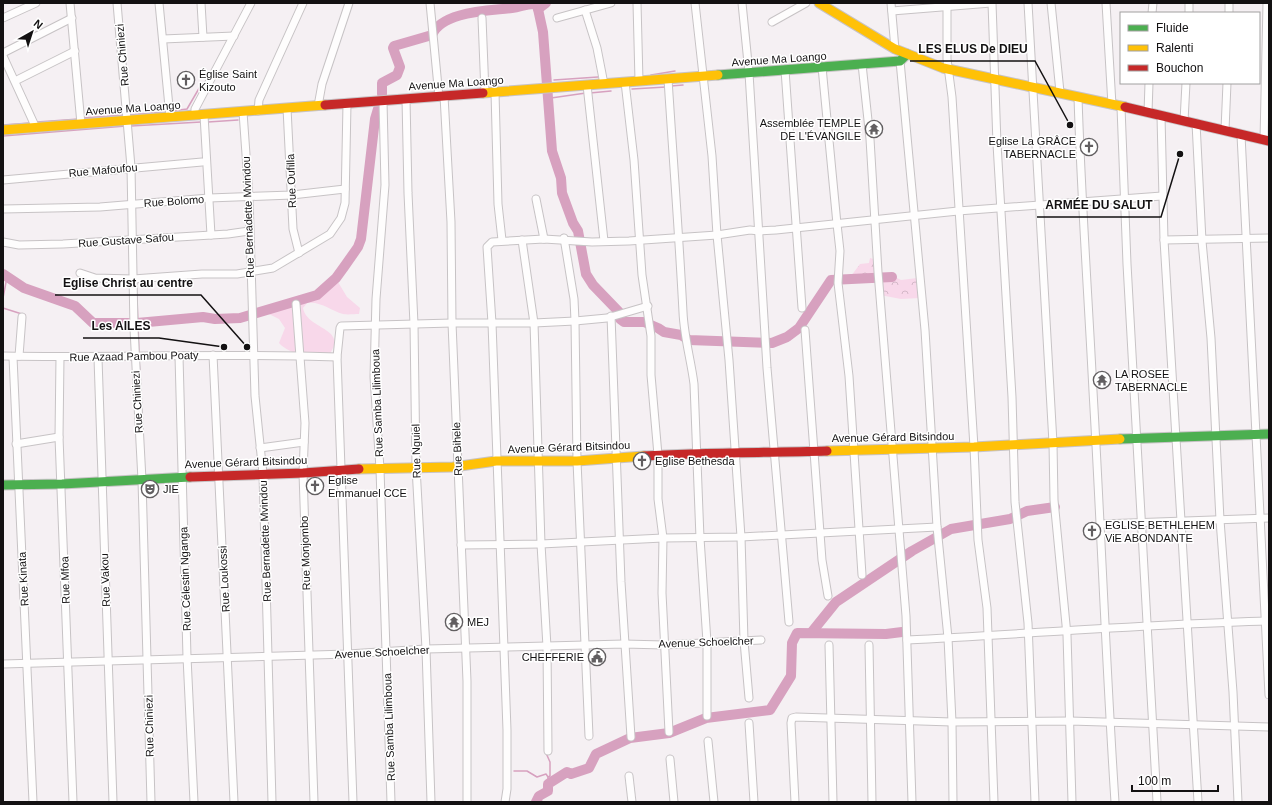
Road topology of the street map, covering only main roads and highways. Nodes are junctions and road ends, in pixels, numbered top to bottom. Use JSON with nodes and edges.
{"nodes":[{"id":1,"x":820,"y":3,"type":"edge"},
{"id":2,"x":907,"y":54,"type":"junction"},
{"id":3,"x":3,"y":130,"type":"edge"},
{"id":4,"x":1266,"y":140,"type":"edge"},
{"id":5,"x":1269,"y":434,"type":"edge"},
{"id":6,"x":3,"y":485,"type":"edge"}],
"edges":[{"from":1,"to":2,"type":"main road"},
{"from":2,"to":3,"type":"main road","name":"Avenue Ma Loango"},
{"from":2,"to":4,"type":"main road"},
{"from":5,"to":6,"type":"main road","name":"Avenue Gérard Bitsindou"}]}
